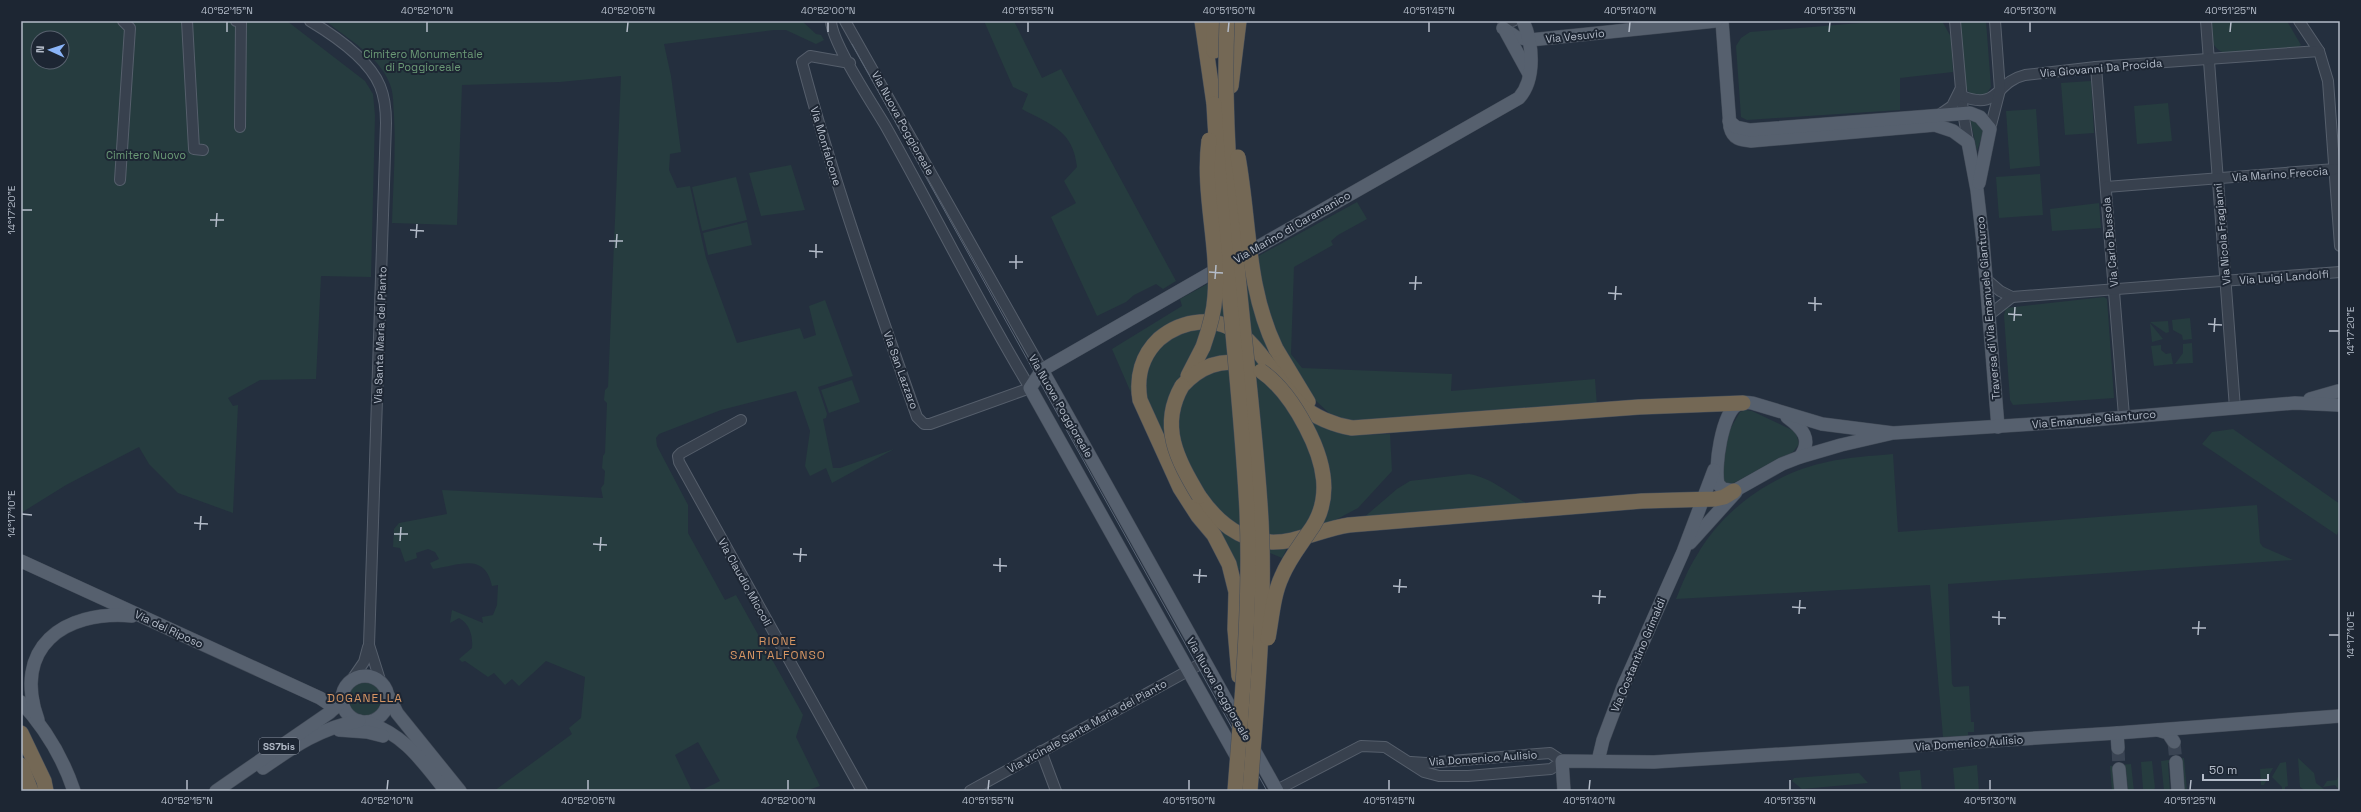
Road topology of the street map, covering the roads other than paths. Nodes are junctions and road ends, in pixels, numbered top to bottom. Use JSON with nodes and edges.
{"nodes":[{"id":1,"x":187,"y":21,"type":"edge"},
{"id":2,"x":236,"y":21,"type":"edge"},
{"id":3,"x":310,"y":21,"type":"edge"},
{"id":4,"x":831,"y":21,"type":"edge"},
{"id":5,"x":845,"y":21,"type":"edge"},
{"id":6,"x":1202,"y":21,"type":"edge"},
{"id":7,"x":1214,"y":21,"type":"edge"},
{"id":8,"x":1227,"y":21,"type":"edge"},
{"id":9,"x":1239,"y":21,"type":"edge"},
{"id":10,"x":1523,"y":21,"type":"edge"},
{"id":11,"x":1716,"y":21,"type":"edge"},
{"id":12,"x":1722,"y":21,"type":"edge"},
{"id":13,"x":1995,"y":21,"type":"edge"},
{"id":14,"x":2206,"y":21,"type":"edge"},
{"id":15,"x":2299,"y":21,"type":"edge"},
{"id":16,"x":1954,"y":22,"type":"edge"},
{"id":17,"x":130,"y":23,"type":"edge"},
{"id":18,"x":1505,"y":23,"type":"edge"},
{"id":19,"x":851,"y":30,"type":"junction"},
{"id":20,"x":836,"y":39,"type":"junction"},
{"id":21,"x":1530,"y":40,"type":"junction"},
{"id":22,"x":2319,"y":51,"type":"junction"},
{"id":23,"x":2208,"y":60,"type":"junction"},
{"id":24,"x":850,"y":63,"type":"junction"},
{"id":25,"x":2096,"y":67,"type":"junction"},
{"id":26,"x":1529,"y":74,"type":"junction"},
{"id":27,"x":2000,"y":90,"type":"junction"},
{"id":28,"x":1961,"y":92,"type":"junction"},
{"id":29,"x":1221,"y":104,"type":"junction"},
{"id":30,"x":1963,"y":112,"type":"junction"},
{"id":31,"x":1938,"y":115,"type":"junction"},
{"id":32,"x":1729,"y":121,"type":"junction"},
{"id":33,"x":240,"y":127,"type":"dead end"},
{"id":34,"x":1990,"y":129,"type":"junction"},
{"id":35,"x":1968,"y":142,"type":"junction"},
{"id":36,"x":203,"y":150,"type":"dead end"},
{"id":37,"x":2335,"y":169,"type":"junction"},
{"id":38,"x":2218,"y":178,"type":"junction"},
{"id":39,"x":120,"y":180,"type":"dead end"},
{"id":40,"x":2106,"y":186,"type":"junction"},
{"id":41,"x":1978,"y":190,"type":"junction"},
{"id":42,"x":2340,"y":246,"type":"edge"},
{"id":43,"x":2340,"y":272,"type":"edge"},
{"id":44,"x":868,"y":278,"type":"joint"},
{"id":45,"x":1986,"y":279,"type":"junction"},
{"id":46,"x":2226,"y":281,"type":"junction"},
{"id":47,"x":2114,"y":290,"type":"junction"},
{"id":48,"x":2012,"y":297,"type":"junction"},
{"id":49,"x":1989,"y":315,"type":"junction"},
{"id":50,"x":1042,"y":370,"type":"junction"},
{"id":51,"x":1182,"y":386,"type":"junction"},
{"id":52,"x":1030,"y":388,"type":"junction"},
{"id":53,"x":2339,"y":390,"type":"edge"},
{"id":54,"x":1743,"y":403,"type":"junction"},
{"id":55,"x":2295,"y":403,"type":"junction"},
{"id":56,"x":2339,"y":407,"type":"edge"},
{"id":57,"x":2235,"y":408,"type":"junction"},
{"id":58,"x":1781,"y":412,"type":"junction"},
{"id":59,"x":2124,"y":416,"type":"junction"},
{"id":60,"x":741,"y":420,"type":"dead end"},
{"id":61,"x":1335,"y":424,"type":"junction"},
{"id":62,"x":1998,"y":427,"type":"junction"},
{"id":63,"x":1893,"y":433,"type":"junction"},
{"id":64,"x":1719,"y":453,"type":"junction"},
{"id":65,"x":1800,"y":457,"type":"junction"},
{"id":66,"x":1736,"y":490,"type":"junction"},
{"id":67,"x":1703,"y":499,"type":"junction"},
{"id":68,"x":1683,"y":552,"type":"junction"},
{"id":69,"x":21,"y":560,"type":"edge"},
{"id":70,"x":142,"y":617,"type":"junction"},
{"id":71,"x":369,"y":645,"type":"junction"},
{"id":72,"x":1204,"y":662,"type":"junction"},
{"id":73,"x":1187,"y":671,"type":"junction"},
{"id":74,"x":354,"y":678,"type":"junction"},
{"id":75,"x":380,"y":680,"type":"junction"},
{"id":76,"x":389,"y":697,"type":"junction"},
{"id":77,"x":21,"y":702,"type":"edge"},
{"id":78,"x":1249,"y":703,"type":"junction"},
{"id":79,"x":334,"y":708,"type":"junction"},
{"id":80,"x":2340,"y":716,"type":"edge"},
{"id":81,"x":38,"y":720,"type":"junction"},
{"id":82,"x":363,"y":722,"type":"junction"},
{"id":83,"x":2158,"y":730,"type":"junction"},
{"id":84,"x":324,"y":731,"type":"junction"},
{"id":85,"x":21,"y":733,"type":"edge"},
{"id":86,"x":2117,"y":733,"type":"junction"},
{"id":87,"x":2174,"y":742,"type":"dead end"},
{"id":88,"x":2118,"y":748,"type":"tunnel mouth"},
{"id":89,"x":1041,"y":751,"type":"junction"},
{"id":90,"x":414,"y":752,"type":"junction"},
{"id":91,"x":1562,"y":761,"type":"junction"},
{"id":92,"x":1598,"y":761,"type":"junction"},
{"id":93,"x":1411,"y":762,"type":"junction"},
{"id":94,"x":2176,"y":762,"type":"tunnel mouth"},
{"id":95,"x":21,"y":765,"type":"edge"},
{"id":96,"x":2120,"y":769,"type":"tunnel mouth"},
{"id":97,"x":31,"y":791,"type":"edge"},
{"id":98,"x":46,"y":791,"type":"edge"},
{"id":99,"x":74,"y":791,"type":"edge"},
{"id":100,"x":216,"y":791,"type":"edge"},
{"id":101,"x":231,"y":791,"type":"edge"},
{"id":102,"x":446,"y":791,"type":"edge"},
{"id":103,"x":460,"y":791,"type":"edge"},
{"id":104,"x":862,"y":791,"type":"edge"},
{"id":105,"x":970,"y":791,"type":"edge"},
{"id":106,"x":1056,"y":791,"type":"edge"},
{"id":107,"x":1236,"y":791,"type":"edge"},
{"id":108,"x":1250,"y":791,"type":"edge"},
{"id":109,"x":1257,"y":791,"type":"edge"},
{"id":110,"x":1276,"y":791,"type":"edge"},
{"id":111,"x":1564,"y":791,"type":"edge"},
{"id":112,"x":2121,"y":791,"type":"edge"},
{"id":113,"x":2178,"y":791,"type":"edge"}],
"edges":[{"from":1,"to":36,"type":"street"},
{"from":2,"to":33,"type":"street"},
{"from":3,"to":71,"type":"street","name":"Via Santa Maria del Pianto"},
{"from":4,"to":20,"type":"street","name":"Via Nuova Poggioreale"},
{"from":5,"to":19,"type":"street","name":"Via Nuova Poggioreale"},
{"from":6,"to":29,"type":"highway"},
{"from":7,"to":29,"type":"highway"},
{"from":8,"to":29,"type":"highway","bridge":true},
{"from":9,"to":29,"type":"highway","bridge":true},
{"from":10,"to":21,"type":"main road"},
{"from":11,"to":21,"type":"main road","name":"Via Vesuvio"},
{"from":12,"to":32,"type":"main road"},
{"from":13,"to":27,"type":"street","name":"Traversa di Via Emanuele Gianturco"},
{"from":14,"to":23,"type":"street","name":"Via Nicola Fragianni"},
{"from":15,"to":22,"type":"street"},
{"from":16,"to":28,"type":"street","name":"Traversa di Via Emanuele Gianturco"},
{"from":17,"to":39,"type":"street"},
{"from":18,"to":21,"type":"main road"},
{"from":18,"to":26,"type":"main road"},
{"from":19,"to":20,"type":"street"},
{"from":19,"to":50,"type":"street","name":"Via Nuova Poggioreale"},
{"from":20,"to":24,"type":"street","name":"Via Nuova Poggioreale"},
{"from":21,"to":26,"type":"main road","name":"Via Marino di Caramanico"},
{"from":22,"to":23,"type":"street","name":"Via Giovanni Da Procida"},
{"from":22,"to":37,"type":"street"},
{"from":23,"to":25,"type":"street","name":"Via Giovanni Da Procida"},
{"from":23,"to":38,"type":"street","name":"Via Nicola Fragianni"},
{"from":24,"to":44,"type":"street","name":"Via Monfalcone"},
{"from":24,"to":52,"type":"street","name":"Via Nuova Poggioreale"},
{"from":25,"to":27,"type":"street","name":"Via Giovanni Da Procida"},
{"from":25,"to":40,"type":"street","name":"Via Carlo Bussola"},
{"from":26,"to":50,"type":"main road","name":"Via Marino di Caramanico"},
{"from":27,"to":28,"type":"street"},
{"from":27,"to":34,"type":"street","name":"Traversa di Via Emanuele Gianturco"},
{"from":28,"to":30,"type":"street","name":"Traversa di Via Emanuele Gianturco"},
{"from":28,"to":31,"type":"street"},
{"from":29,"to":51,"type":"highway","bridge":true},
{"from":29,"to":61,"type":"highway","bridge":true},
{"from":29,"to":78,"type":"highway","bridge":true},
{"from":30,"to":31,"type":"main road"},
{"from":30,"to":34,"type":"main road"},
{"from":30,"to":35,"type":"street","name":"Traversa di Via Emanuele Gianturco"},
{"from":31,"to":32,"type":"main road"},
{"from":32,"to":35,"type":"main road"},
{"from":34,"to":41,"type":"main road","name":"Traversa di Via Emanuele Gianturco"},
{"from":35,"to":41,"type":"main road","name":"Traversa di Via Emanuele Gianturco"},
{"from":37,"to":38,"type":"street","name":"Via Marino Freccia"},
{"from":37,"to":42,"type":"street"},
{"from":38,"to":40,"type":"street","name":"Via Marino Freccia"},
{"from":38,"to":46,"type":"street","name":"Via Nicola Fragianni"},
{"from":40,"to":47,"type":"street","name":"Via Carlo Bussola"},
{"from":41,"to":45,"type":"main road","name":"Traversa di Via Emanuele Gianturco"},
{"from":43,"to":46,"type":"street","name":"Via Luigi Landolfi"},
{"from":44,"to":52,"type":"street","name":"Via San Lazzaro"},
{"from":45,"to":48,"type":"street"},
{"from":45,"to":49,"type":"main road","name":"Traversa di Via Emanuele Gianturco"},
{"from":46,"to":47,"type":"street","name":"Via Luigi Landolfi"},
{"from":46,"to":57,"type":"street","name":"Via Nicola Fragianni"},
{"from":47,"to":48,"type":"street","name":"Via Luigi Landolfi"},
{"from":47,"to":59,"type":"street","name":"Via Carlo Bussola"},
{"from":48,"to":49,"type":"street"},
{"from":49,"to":62,"type":"main road","name":"Traversa di Via Emanuele Gianturco"},
{"from":50,"to":52,"type":"main road"},
{"from":50,"to":72,"type":"main road","name":"Via Nuova Poggioreale"},
{"from":51,"to":67,"type":"highway","bridge":true},
{"from":51,"to":78,"type":"highway","bridge":true},
{"from":52,"to":73,"type":"main road","name":"Via Nuova Poggioreale"},
{"from":53,"to":55,"type":"main road","name":"Via Emanuele Gianturco"},
{"from":53,"to":56,"type":"main road"},
{"from":54,"to":58,"type":"main road","name":"Via Emanuele Gianturco"},
{"from":54,"to":61,"type":"highway"},
{"from":54,"to":64,"type":"main road"},
{"from":55,"to":56,"type":"main road","name":"Via Emanuele Gianturco"},
{"from":55,"to":57,"type":"main road","name":"Via Emanuele Gianturco"},
{"from":57,"to":59,"type":"main road","name":"Via Emanuele Gianturco"},
{"from":58,"to":63,"type":"main road","name":"Via Emanuele Gianturco"},
{"from":58,"to":65,"type":"main road","name":"Via Emanuele Gianturco"},
{"from":59,"to":62,"type":"main road","name":"Via Emanuele Gianturco"},
{"from":60,"to":104,"type":"street","name":"Via Claudio Miccoli"},
{"from":61,"to":78,"type":"highway","bridge":true},
{"from":62,"to":63,"type":"main road","name":"Via Emanuele Gianturco"},
{"from":63,"to":65,"type":"main road","name":"Via Emanuele Gianturco"},
{"from":64,"to":66,"type":"main road"},
{"from":64,"to":67,"type":"main road","name":"Via Costantino Grimaldi"},
{"from":65,"to":66,"type":"main road","name":"Via Emanuele Gianturco"},
{"from":66,"to":67,"type":"highway"},
{"from":66,"to":68,"type":"main road","name":"Via Costantino Grimaldi"},
{"from":67,"to":68,"type":"main road","name":"Via Costantino Grimaldi"},
{"from":68,"to":92,"type":"main road","name":"Via Costantino Grimaldi"},
{"from":69,"to":70,"type":"main road","name":"Via del Riposo"},
{"from":70,"to":79,"type":"main road","name":"Via del Riposo"},
{"from":70,"to":81,"type":"main road"},
{"from":71,"to":74,"type":"street"},
{"from":71,"to":75,"type":"street","name":"Via Santa Maria del Pianto"},
{"from":72,"to":73,"type":"street","name":"Via vicinale Santa Maria del Pianto"},
{"from":72,"to":110,"type":"main road","name":"Via Nuova Poggioreale"},
{"from":73,"to":89,"type":"street","name":"Via vicinale Santa Maria del Pianto"},
{"from":73,"to":109,"type":"main road","name":"Via Nuova Poggioreale"},
{"from":74,"to":75,"type":"main road"},
{"from":74,"to":79,"type":"main road"},
{"from":75,"to":76,"type":"main road"},
{"from":76,"to":82,"type":"main road"},
{"from":76,"to":103,"type":"main road"},
{"from":77,"to":81,"type":"main road"},
{"from":78,"to":107,"type":"highway","bridge":true},
{"from":78,"to":108,"type":"highway","bridge":true},
{"from":79,"to":82,"type":"main road"},
{"from":79,"to":100,"type":"main road","number":"SS7bis"},
{"from":80,"to":83,"type":"main road","name":"Via Domenico Aulisio"},
{"from":81,"to":99,"type":"main road"},
{"from":82,"to":84,"type":"main road"},
{"from":82,"to":90,"type":"main road"},
{"from":83,"to":86,"type":"main road","name":"Via Domenico Aulisio"},
{"from":83,"to":87,"type":"main road"},
{"from":84,"to":90,"type":"main road"},
{"from":84,"to":101,"type":"main road","number":"SS7bis"},
{"from":85,"to":98,"type":"highway"},
{"from":86,"to":88,"type":"main road"},
{"from":86,"to":92,"type":"main road","name":"Via Domenico Aulisio"},
{"from":89,"to":105,"type":"street","name":"Via vicinale Santa Maria del Pianto"},
{"from":89,"to":106,"type":"street"},
{"from":90,"to":102,"type":"main road"},
{"from":91,"to":92,"type":"main road","name":"Via Domenico Aulisio"},
{"from":91,"to":93,"type":"street","name":"Via Domenico Aulisio"},
{"from":91,"to":93,"type":"street","name":"Via Domenico Aulisio"},
{"from":91,"to":111,"type":"main road"},
{"from":93,"to":110,"type":"street","name":"Via Domenico Aulisio"},
{"from":94,"to":113,"type":"main road"},
{"from":95,"to":97,"type":"highway"},
{"from":96,"to":112,"type":"main road"}]}
